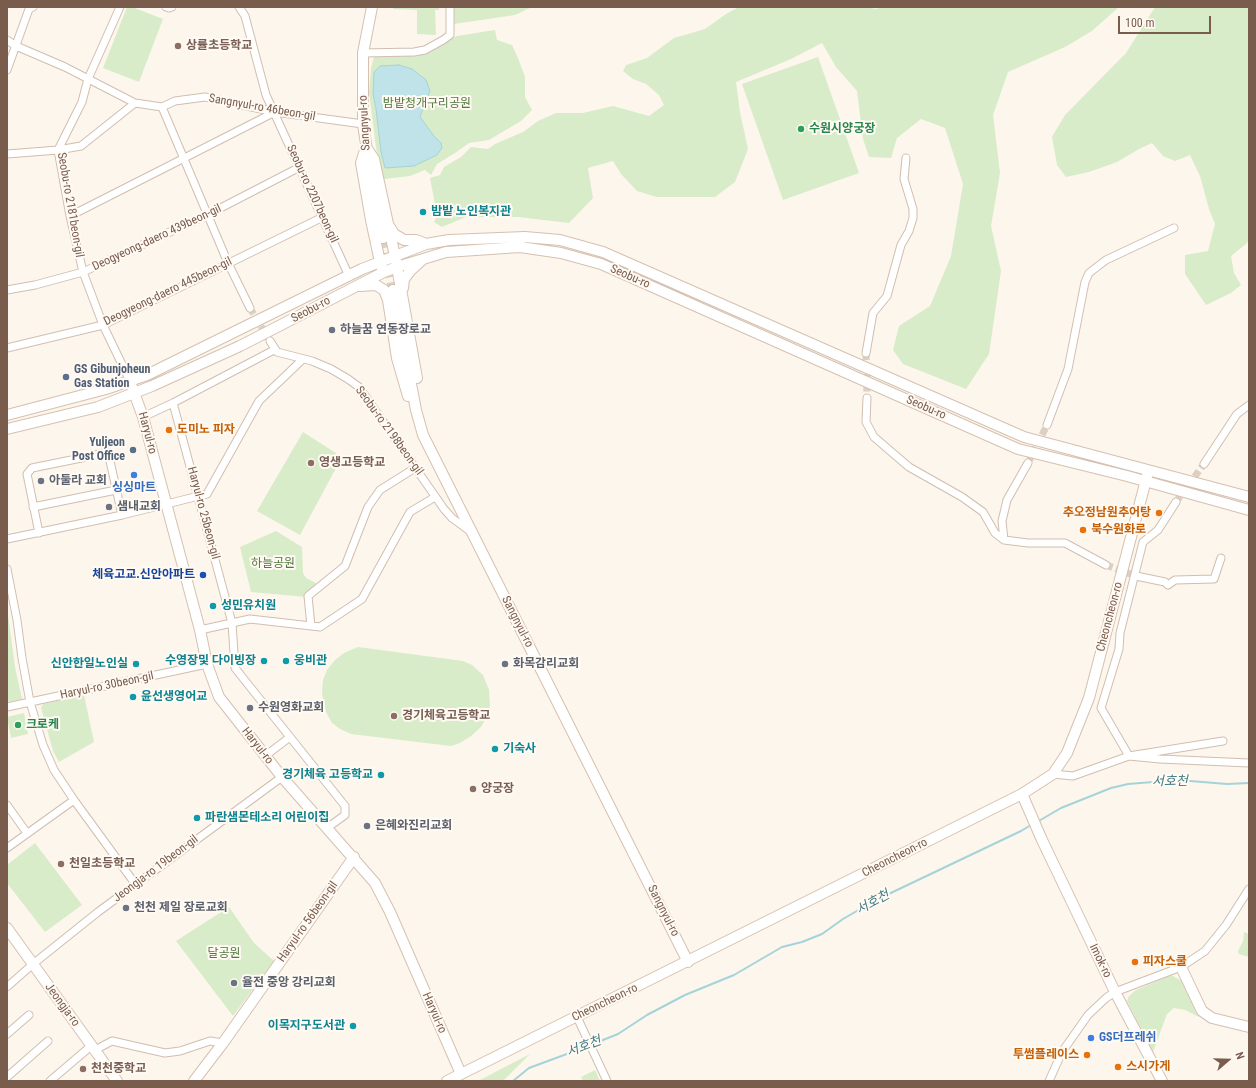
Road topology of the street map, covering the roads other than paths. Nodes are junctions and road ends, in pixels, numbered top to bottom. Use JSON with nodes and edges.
{"nodes":[{"id":1,"x":33,"y":7,"type":"edge"},
{"id":2,"x":120,"y":7,"type":"edge"},
{"id":3,"x":166,"y":7,"type":"edge"},
{"id":4,"x":172,"y":7,"type":"edge"},
{"id":5,"x":239,"y":7,"type":"edge"},
{"id":6,"x":372,"y":7,"type":"edge"},
{"id":7,"x":450,"y":7,"type":"edge"},
{"id":8,"x":7,"y":40,"type":"edge"},
{"id":9,"x":16,"y":46,"type":"junction"},
{"id":10,"x":363,"y":52,"type":"junction"},
{"id":11,"x":7,"y":70,"type":"edge"},
{"id":12,"x":88,"y":79,"type":"junction"},
{"id":13,"x":135,"y":103,"type":"junction"},
{"id":14,"x":162,"y":107,"type":"junction"},
{"id":15,"x":274,"y":112,"type":"junction"},
{"id":16,"x":363,"y":124,"type":"junction"},
{"id":17,"x":366,"y":147,"type":"junction"},
{"id":18,"x":58,"y":150,"type":"junction"},
{"id":19,"x":7,"y":154,"type":"edge"},
{"id":20,"x":906,"y":158,"type":"dead end"},
{"id":21,"x":184,"y":159,"type":"junction"},
{"id":22,"x":300,"y":167,"type":"junction"},
{"id":23,"x":207,"y":215,"type":"junction"},
{"id":24,"x":70,"y":216,"type":"junction"},
{"id":25,"x":323,"y":217,"type":"junction"},
{"id":26,"x":388,"y":224,"type":"junction"},
{"id":27,"x":1174,"y":228,"type":"dead end"},
{"id":28,"x":383,"y":238,"type":"tunnel mouth"},
{"id":29,"x":426,"y":244,"type":"junction"},
{"id":30,"x":395,"y":256,"type":"junction"},
{"id":31,"x":424,"y":258,"type":"junction"},
{"id":32,"x":380,"y":262,"type":"junction"},
{"id":33,"x":228,"y":263,"type":"junction"},
{"id":34,"x":397,"y":267,"type":"junction"},
{"id":35,"x":83,"y":272,"type":"junction"},
{"id":36,"x":384,"y":272,"type":"junction"},
{"id":37,"x":349,"y":276,"type":"junction"},
{"id":38,"x":355,"y":287,"type":"junction"},
{"id":39,"x":7,"y":290,"type":"edge"},
{"id":40,"x":398,"y":291,"type":"junction"},
{"id":41,"x":250,"y":308,"type":"tunnel mouth"},
{"id":42,"x":103,"y":325,"type":"junction"},
{"id":43,"x":270,"y":341,"type":"tunnel mouth"},
{"id":44,"x":7,"y":348,"type":"edge"},
{"id":45,"x":274,"y":350,"type":"junction"},
{"id":46,"x":866,"y":353,"type":"tunnel mouth"},
{"id":47,"x":303,"y":359,"type":"junction"},
{"id":48,"x":130,"y":381,"type":"junction"},
{"id":49,"x":134,"y":392,"type":"junction"},
{"id":50,"x":867,"y":398,"type":"tunnel mouth"},
{"id":51,"x":173,"y":403,"type":"junction"},
{"id":52,"x":1249,"y":405,"type":"edge"},
{"id":53,"x":416,"y":410,"type":"junction"},
{"id":54,"x":7,"y":414,"type":"edge"},
{"id":55,"x":143,"y":416,"type":"junction"},
{"id":56,"x":1047,"y":425,"type":"tunnel mouth"},
{"id":57,"x":7,"y":429,"type":"edge"},
{"id":58,"x":1028,"y":463,"type":"tunnel mouth"},
{"id":59,"x":1204,"y":464,"type":"tunnel mouth"},
{"id":60,"x":415,"y":468,"type":"junction"},
{"id":61,"x":1148,"y":470,"type":"junction"},
{"id":62,"x":1146,"y":481,"type":"junction"},
{"id":63,"x":116,"y":490,"type":"junction"},
{"id":64,"x":198,"y":497,"type":"junction"},
{"id":65,"x":435,"y":497,"type":"junction"},
{"id":66,"x":1249,"y":497,"type":"edge"},
{"id":67,"x":1176,"y":502,"type":"tunnel mouth"},
{"id":68,"x":166,"y":505,"type":"junction"},
{"id":69,"x":33,"y":507,"type":"junction"},
{"id":70,"x":1249,"y":510,"type":"edge"},
{"id":71,"x":122,"y":515,"type":"junction"},
{"id":72,"x":39,"y":533,"type":"junction"},
{"id":73,"x":472,"y":533,"type":"junction"},
{"id":74,"x":7,"y":539,"type":"edge"},
{"id":75,"x":1004,"y":540,"type":"junction"},
{"id":76,"x":1221,"y":558,"type":"dead end"},
{"id":77,"x":1106,"y":565,"type":"tunnel mouth"},
{"id":78,"x":7,"y":570,"type":"edge"},
{"id":79,"x":1136,"y":576,"type":"junction"},
{"id":80,"x":232,"y":623,"type":"junction"},
{"id":81,"x":311,"y":626,"type":"junction"},
{"id":82,"x":200,"y":630,"type":"junction"},
{"id":83,"x":207,"y":664,"type":"junction"},
{"id":84,"x":30,"y":702,"type":"junction"},
{"id":85,"x":7,"y":707,"type":"edge"},
{"id":86,"x":290,"y":737,"type":"junction"},
{"id":87,"x":1223,"y":741,"type":"dead end"},
{"id":88,"x":265,"y":756,"type":"junction"},
{"id":89,"x":1129,"y":756,"type":"junction"},
{"id":90,"x":1249,"y":763,"type":"edge"},
{"id":91,"x":1053,"y":774,"type":"junction"},
{"id":92,"x":282,"y":777,"type":"junction"},
{"id":93,"x":1022,"y":794,"type":"junction"},
{"id":94,"x":74,"y":800,"type":"junction"},
{"id":95,"x":7,"y":805,"type":"edge"},
{"id":96,"x":327,"y":828,"type":"junction"},
{"id":97,"x":27,"y":833,"type":"junction"},
{"id":98,"x":7,"y":848,"type":"edge"},
{"id":99,"x":354,"y":857,"type":"junction"},
{"id":100,"x":136,"y":885,"type":"junction"},
{"id":101,"x":1249,"y":889,"type":"edge"},
{"id":102,"x":7,"y":928,"type":"edge"},
{"id":103,"x":688,"y":962,"type":"junction"},
{"id":104,"x":33,"y":964,"type":"junction"},
{"id":105,"x":1181,"y":967,"type":"junction"},
{"id":106,"x":7,"y":986,"type":"edge"},
{"id":107,"x":1115,"y":992,"type":"junction"},
{"id":108,"x":29,"y":1015,"type":"dead end"},
{"id":109,"x":577,"y":1017,"type":"junction"},
{"id":110,"x":1249,"y":1027,"type":"edge"},
{"id":111,"x":7,"y":1034,"type":"edge"},
{"id":112,"x":48,"y":1041,"type":"dead end"},
{"id":113,"x":223,"y":1043,"type":"junction"},
{"id":114,"x":93,"y":1048,"type":"junction"},
{"id":115,"x":461,"y":1074,"type":"junction"},
{"id":116,"x":7,"y":1077,"type":"edge"},
{"id":117,"x":50,"y":1081,"type":"edge"},
{"id":118,"x":117,"y":1081,"type":"edge"},
{"id":119,"x":194,"y":1081,"type":"edge"},
{"id":120,"x":447,"y":1081,"type":"edge"},
{"id":121,"x":606,"y":1081,"type":"edge"},
{"id":122,"x":1049,"y":1081,"type":"edge"},
{"id":123,"x":1162,"y":1081,"type":"edge"}],
"edges":[{"from":1,"to":9,"type":"street"},
{"from":2,"to":12,"type":"street","name":"Seobu-ro 2181beon-gil"},
{"from":3,"to":4,"type":"street"},
{"from":5,"to":15,"type":"street","name":"Seobu-ro 2207beon-gil"},
{"from":6,"to":10,"type":"street","name":"Sangnyul-ro"},
{"from":7,"to":10,"type":"street"},
{"from":8,"to":9,"type":"street"},
{"from":9,"to":11,"type":"street"},
{"from":9,"to":12,"type":"street"},
{"from":10,"to":16,"type":"street","name":"Sangnyul-ro"},
{"from":12,"to":13,"type":"street"},
{"from":12,"to":18,"type":"street","name":"Seobu-ro 2181beon-gil"},
{"from":13,"to":14,"type":"street"},
{"from":13,"to":18,"type":"street"},
{"from":14,"to":15,"type":"street","name":"Sangnyul-ro 46beon-gil"},
{"from":14,"to":21,"type":"street"},
{"from":15,"to":16,"type":"street","name":"Sangnyul-ro 46beon-gil"},
{"from":15,"to":21,"type":"street"},
{"from":15,"to":22,"type":"street","name":"Seobu-ro 2207beon-gil"},
{"from":16,"to":17,"type":"street","name":"Sangnyul-ro"},
{"from":17,"to":26,"type":"street","name":"Sangnyul-ro"},
{"from":17,"to":28,"type":"street","name":"Sangnyul-ro"},
{"from":17,"to":32,"type":"street"},
{"from":18,"to":19,"type":"street"},
{"from":18,"to":24,"type":"street","name":"Seobu-ro 2181beon-gil"},
{"from":20,"to":46,"type":"street"},
{"from":21,"to":23,"type":"street"},
{"from":21,"to":24,"type":"street"},
{"from":22,"to":23,"type":"street","name":"Deogyeong-daero 439beon-gil"},
{"from":22,"to":25,"type":"street","name":"Seobu-ro 2207beon-gil"},
{"from":23,"to":33,"type":"street"},
{"from":23,"to":35,"type":"street","name":"Deogyeong-daero 439beon-gil"},
{"from":24,"to":35,"type":"street","name":"Seobu-ro 2181beon-gil"},
{"from":25,"to":33,"type":"street","name":"Deogyeong-daero 445beon-gil"},
{"from":25,"to":37,"type":"street","name":"Seobu-ro 2207beon-gil"},
{"from":26,"to":29,"type":"street"},
{"from":26,"to":30,"type":"street","name":"Sangnyul-ro"},
{"from":27,"to":56,"type":"street"},
{"from":29,"to":30,"type":"street","name":"Seobu-ro"},
{"from":29,"to":61,"type":"street","name":"Seobu-ro"},
{"from":30,"to":32,"type":"street","name":"Seobu-ro"},
{"from":30,"to":34,"type":"street","name":"Sangnyul-ro"},
{"from":31,"to":34,"type":"street","name":"Seobu-ro"},
{"from":31,"to":40,"type":"street"},
{"from":31,"to":62,"type":"street","name":"Seobu-ro"},
{"from":32,"to":36,"type":"street"},
{"from":32,"to":37,"type":"street","name":"Seobu-ro"},
{"from":33,"to":41,"type":"street"},
{"from":33,"to":42,"type":"street","name":"Deogyeong-daero 445beon-gil"},
{"from":34,"to":36,"type":"street","name":"Seobu-ro"},
{"from":34,"to":40,"type":"street","name":"Sangnyul-ro"},
{"from":35,"to":39,"type":"street","name":"Deogyeong-daero 439beon-gil"},
{"from":35,"to":42,"type":"street","name":"Seobu-ro 2181beon-gil"},
{"from":36,"to":38,"type":"street","name":"Seobu-ro"},
{"from":37,"to":48,"type":"street","name":"Seobu-ro"},
{"from":38,"to":49,"type":"street","name":"Seobu-ro"},
{"from":38,"to":53,"type":"street"},
{"from":40,"to":53,"type":"street","name":"Sangnyul-ro"},
{"from":42,"to":44,"type":"street","name":"Deogyeong-daero 445beon-gil"},
{"from":42,"to":48,"type":"street","name":"Seobu-ro 2181beon-gil"},
{"from":43,"to":45,"type":"street"},
{"from":45,"to":47,"type":"street","name":"Seobu-ro 2198beon-gil"},
{"from":45,"to":51,"type":"street"},
{"from":47,"to":60,"type":"street","name":"Seobu-ro 2198beon-gil"},
{"from":47,"to":64,"type":"street"},
{"from":48,"to":49,"type":"street","name":"Haryul-ro"},
{"from":48,"to":54,"type":"street","name":"Seobu-ro"},
{"from":49,"to":55,"type":"street","name":"Haryul-ro"},
{"from":49,"to":57,"type":"street","name":"Seobu-ro"},
{"from":50,"to":75,"type":"street"},
{"from":51,"to":55,"type":"street"},
{"from":51,"to":64,"type":"street","name":"Haryul-ro 25beon-gil"},
{"from":52,"to":59,"type":"street"},
{"from":53,"to":73,"type":"street","name":"Sangnyul-ro"},
{"from":55,"to":68,"type":"street","name":"Haryul-ro"},
{"from":58,"to":75,"type":"street"},
{"from":60,"to":65,"type":"street","name":"Seobu-ro 2198beon-gil"},
{"from":60,"to":81,"type":"street"},
{"from":61,"to":62,"type":"street","name":"Cheoncheon-ro"},
{"from":61,"to":66,"type":"street","name":"Seobu-ro"},
{"from":62,"to":70,"type":"street","name":"Seobu-ro"},
{"from":62,"to":91,"type":"street","name":"Cheoncheon-ro"},
{"from":63,"to":69,"type":"street"},
{"from":63,"to":69,"type":"street"},
{"from":63,"to":71,"type":"street"},
{"from":64,"to":68,"type":"street"},
{"from":64,"to":80,"type":"street","name":"Haryul-ro 25beon-gil"},
{"from":65,"to":73,"type":"street","name":"Seobu-ro 2198beon-gil"},
{"from":65,"to":81,"type":"street"},
{"from":67,"to":79,"type":"street"},
{"from":68,"to":71,"type":"street"},
{"from":68,"to":82,"type":"street","name":"Haryul-ro"},
{"from":69,"to":72,"type":"street"},
{"from":71,"to":72,"type":"street"},
{"from":72,"to":74,"type":"street"},
{"from":73,"to":103,"type":"street","name":"Sangnyul-ro"},
{"from":75,"to":77,"type":"street"},
{"from":76,"to":79,"type":"street"},
{"from":78,"to":84,"type":"street"},
{"from":79,"to":89,"type":"street"},
{"from":80,"to":81,"type":"street"},
{"from":80,"to":82,"type":"street"},
{"from":80,"to":86,"type":"street","name":"Haryul-ro 25beon-gil"},
{"from":82,"to":83,"type":"street","name":"Haryul-ro"},
{"from":83,"to":84,"type":"street","name":"Haryul-ro 30beon-gil"},
{"from":83,"to":88,"type":"street","name":"Haryul-ro"},
{"from":84,"to":85,"type":"street","name":"Haryul-ro 30beon-gil"},
{"from":84,"to":94,"type":"street"},
{"from":86,"to":88,"type":"street"},
{"from":86,"to":96,"type":"street","name":"Haryul-ro 25beon-gil"},
{"from":87,"to":89,"type":"street"},
{"from":88,"to":92,"type":"street","name":"Haryul-ro"},
{"from":89,"to":90,"type":"street"},
{"from":89,"to":91,"type":"street"},
{"from":91,"to":93,"type":"street","name":"Cheoncheon-ro"},
{"from":92,"to":96,"type":"street","name":"Haryul-ro"},
{"from":92,"to":100,"type":"street","name":"Jeongja-ro 19beon-gil"},
{"from":93,"to":103,"type":"street","name":"Cheoncheon-ro"},
{"from":93,"to":107,"type":"street","name":"Imok-ro"},
{"from":94,"to":97,"type":"street"},
{"from":94,"to":100,"type":"street"},
{"from":95,"to":97,"type":"street"},
{"from":96,"to":99,"type":"street","name":"Haryul-ro"},
{"from":97,"to":98,"type":"street"},
{"from":99,"to":113,"type":"street","name":"Haryul-ro 56beon-gil"},
{"from":99,"to":115,"type":"street","name":"Haryul-ro"},
{"from":100,"to":104,"type":"street","name":"Jeongja-ro 19beon-gil"},
{"from":101,"to":105,"type":"street"},
{"from":102,"to":104,"type":"street","name":"Jeongja-ro"},
{"from":103,"to":109,"type":"street","name":"Cheoncheon-ro"},
{"from":104,"to":106,"type":"street","name":"Jeongja-ro 19beon-gil"},
{"from":104,"to":114,"type":"street","name":"Jeongja-ro"},
{"from":105,"to":107,"type":"street"},
{"from":105,"to":110,"type":"street"},
{"from":107,"to":122,"type":"street"},
{"from":107,"to":123,"type":"street","name":"Imok-ro"},
{"from":108,"to":111,"type":"street"},
{"from":109,"to":115,"type":"street","name":"Cheoncheon-ro"},
{"from":109,"to":121,"type":"street"},
{"from":112,"to":116,"type":"street"},
{"from":113,"to":114,"type":"street"},
{"from":113,"to":119,"type":"street","name":"Haryul-ro 56beon-gil"},
{"from":114,"to":117,"type":"street"},
{"from":114,"to":118,"type":"street","name":"Jeongja-ro"},
{"from":115,"to":120,"type":"street","name":"Cheoncheon-ro"}]}
